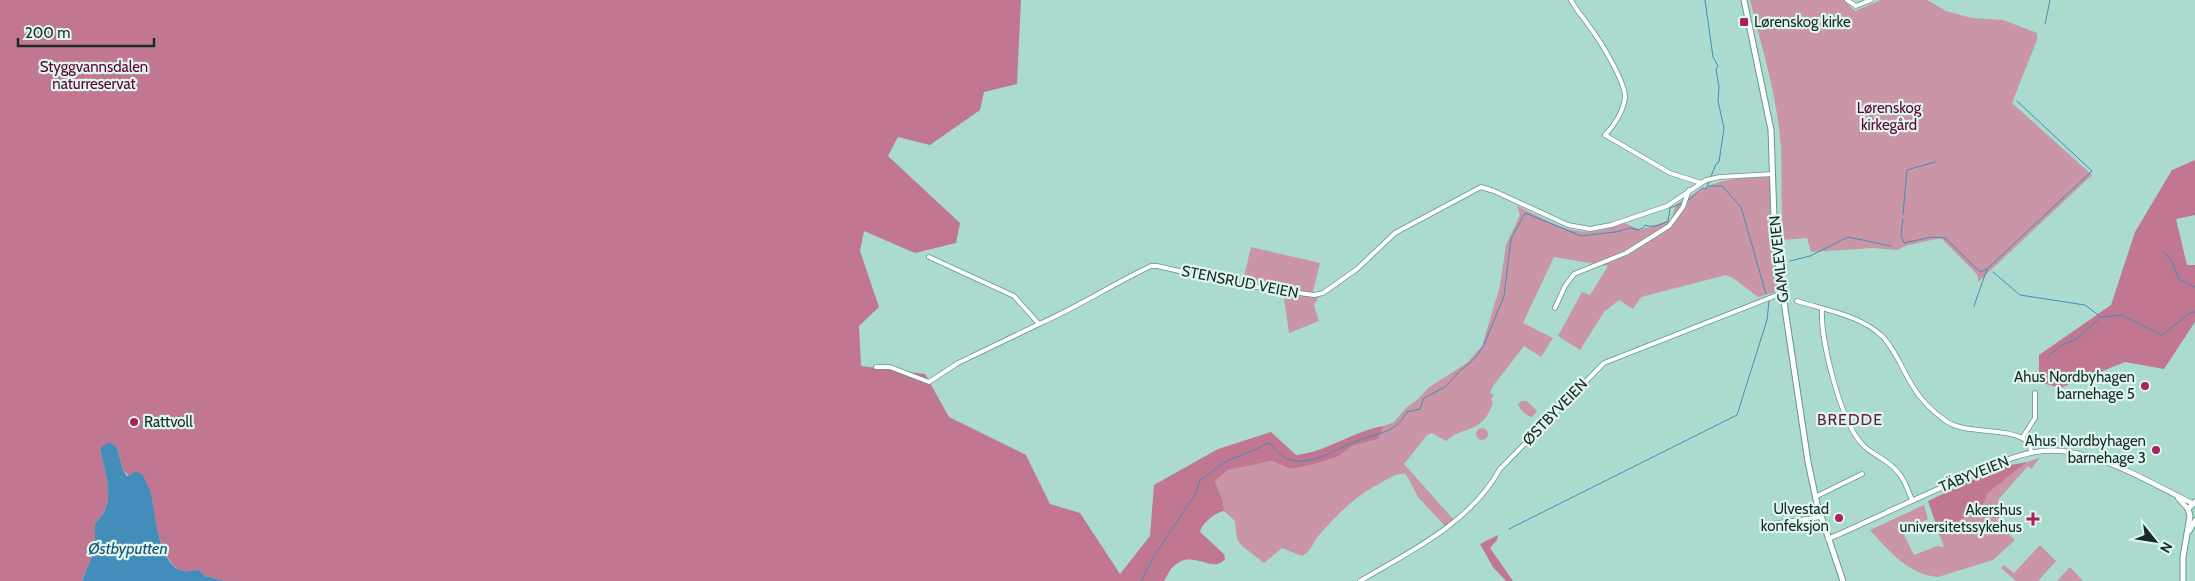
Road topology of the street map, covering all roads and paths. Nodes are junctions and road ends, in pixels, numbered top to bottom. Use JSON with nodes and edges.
{"nodes":[{"id":1,"x":1571,"y":0,"type":"edge"},
{"id":2,"x":1744,"y":0,"type":"edge"},
{"id":3,"x":1847,"y":0,"type":"edge"},
{"id":4,"x":1871,"y":0,"type":"edge"},
{"id":5,"x":1773,"y":174,"type":"junction"},
{"id":6,"x":1700,"y":183,"type":"junction"},
{"id":7,"x":1689,"y":190,"type":"junction"},
{"id":8,"x":929,"y":257,"type":"dead end"},
{"id":9,"x":1782,"y":292,"type":"junction"},
{"id":10,"x":1797,"y":301,"type":"dead end"},
{"id":11,"x":1555,"y":308,"type":"dead end"},
{"id":12,"x":1822,"y":309,"type":"junction"},
{"id":13,"x":1039,"y":324,"type":"junction"},
{"id":14,"x":876,"y":367,"type":"dead end"},
{"id":15,"x":2035,"y":393,"type":"dead end"},
{"id":16,"x":2022,"y":438,"type":"junction"},
{"id":17,"x":2031,"y":453,"type":"junction"},
{"id":18,"x":1862,"y":474,"type":"dead end"},
{"id":19,"x":1815,"y":497,"type":"junction"},
{"id":20,"x":2177,"y":497,"type":"junction"},
{"id":21,"x":1912,"y":500,"type":"junction"},
{"id":22,"x":2194,"y":503,"type":"edge"},
{"id":23,"x":2188,"y":509,"type":"junction"},
{"id":24,"x":1821,"y":517,"type":"junction"},
{"id":25,"x":2193,"y":518,"type":"edge"},
{"id":26,"x":1771,"y":524,"type":"dead end"},
{"id":27,"x":1828,"y":539,"type":"junction"},
{"id":28,"x":1360,"y":581,"type":"edge"},
{"id":29,"x":1844,"y":581,"type":"edge"},
{"id":30,"x":2183,"y":581,"type":"edge"}],
"edges":[{"from":1,"to":6,"type":"street"},
{"from":2,"to":5,"type":"main road","name":"GAMLEVEIEN"},
{"from":3,"to":4,"type":"street"},
{"from":5,"to":6,"type":"street","name":"STENSRUD VEIEN"},
{"from":5,"to":9,"type":"main road","name":"GAMLEVEIEN"},
{"from":6,"to":7,"type":"street","name":"STENSRUD VEIEN"},
{"from":7,"to":11,"type":"street"},
{"from":7,"to":13,"type":"street","name":"STENSRUD VEIEN"},
{"from":8,"to":13,"type":"street"},
{"from":9,"to":19,"type":"main road","name":"GAMLEVEIEN"},
{"from":9,"to":28,"type":"street","name":"ØSTBYVEIEN"},
{"from":10,"to":12,"type":"street"},
{"from":12,"to":16,"type":"street"},
{"from":12,"to":21,"type":"street"},
{"from":13,"to":14,"type":"street","name":"STENSRUD VEIEN"},
{"from":15,"to":16,"type":"street"},
{"from":16,"to":17,"type":"street"},
{"from":17,"to":20,"type":"street","name":"TÄBYVEIEN"},
{"from":17,"to":21,"type":"street","name":"TÄBYVEIEN"},
{"from":18,"to":19,"type":"street"},
{"from":19,"to":24,"type":"main road","name":"GAMLEVEIEN"},
{"from":20,"to":22,"type":"street"},
{"from":20,"to":23,"type":"street"},
{"from":21,"to":27,"type":"street","name":"TÄBYVEIEN"},
{"from":22,"to":23,"type":"main road"},
{"from":23,"to":25,"type":"main road"},
{"from":24,"to":26,"type":"street"},
{"from":24,"to":27,"type":"main road","name":"GAMLEVEIEN"},
{"from":25,"to":30,"type":"main road"},
{"from":27,"to":29,"type":"main road","name":"GAMLEVEIEN"}]}
